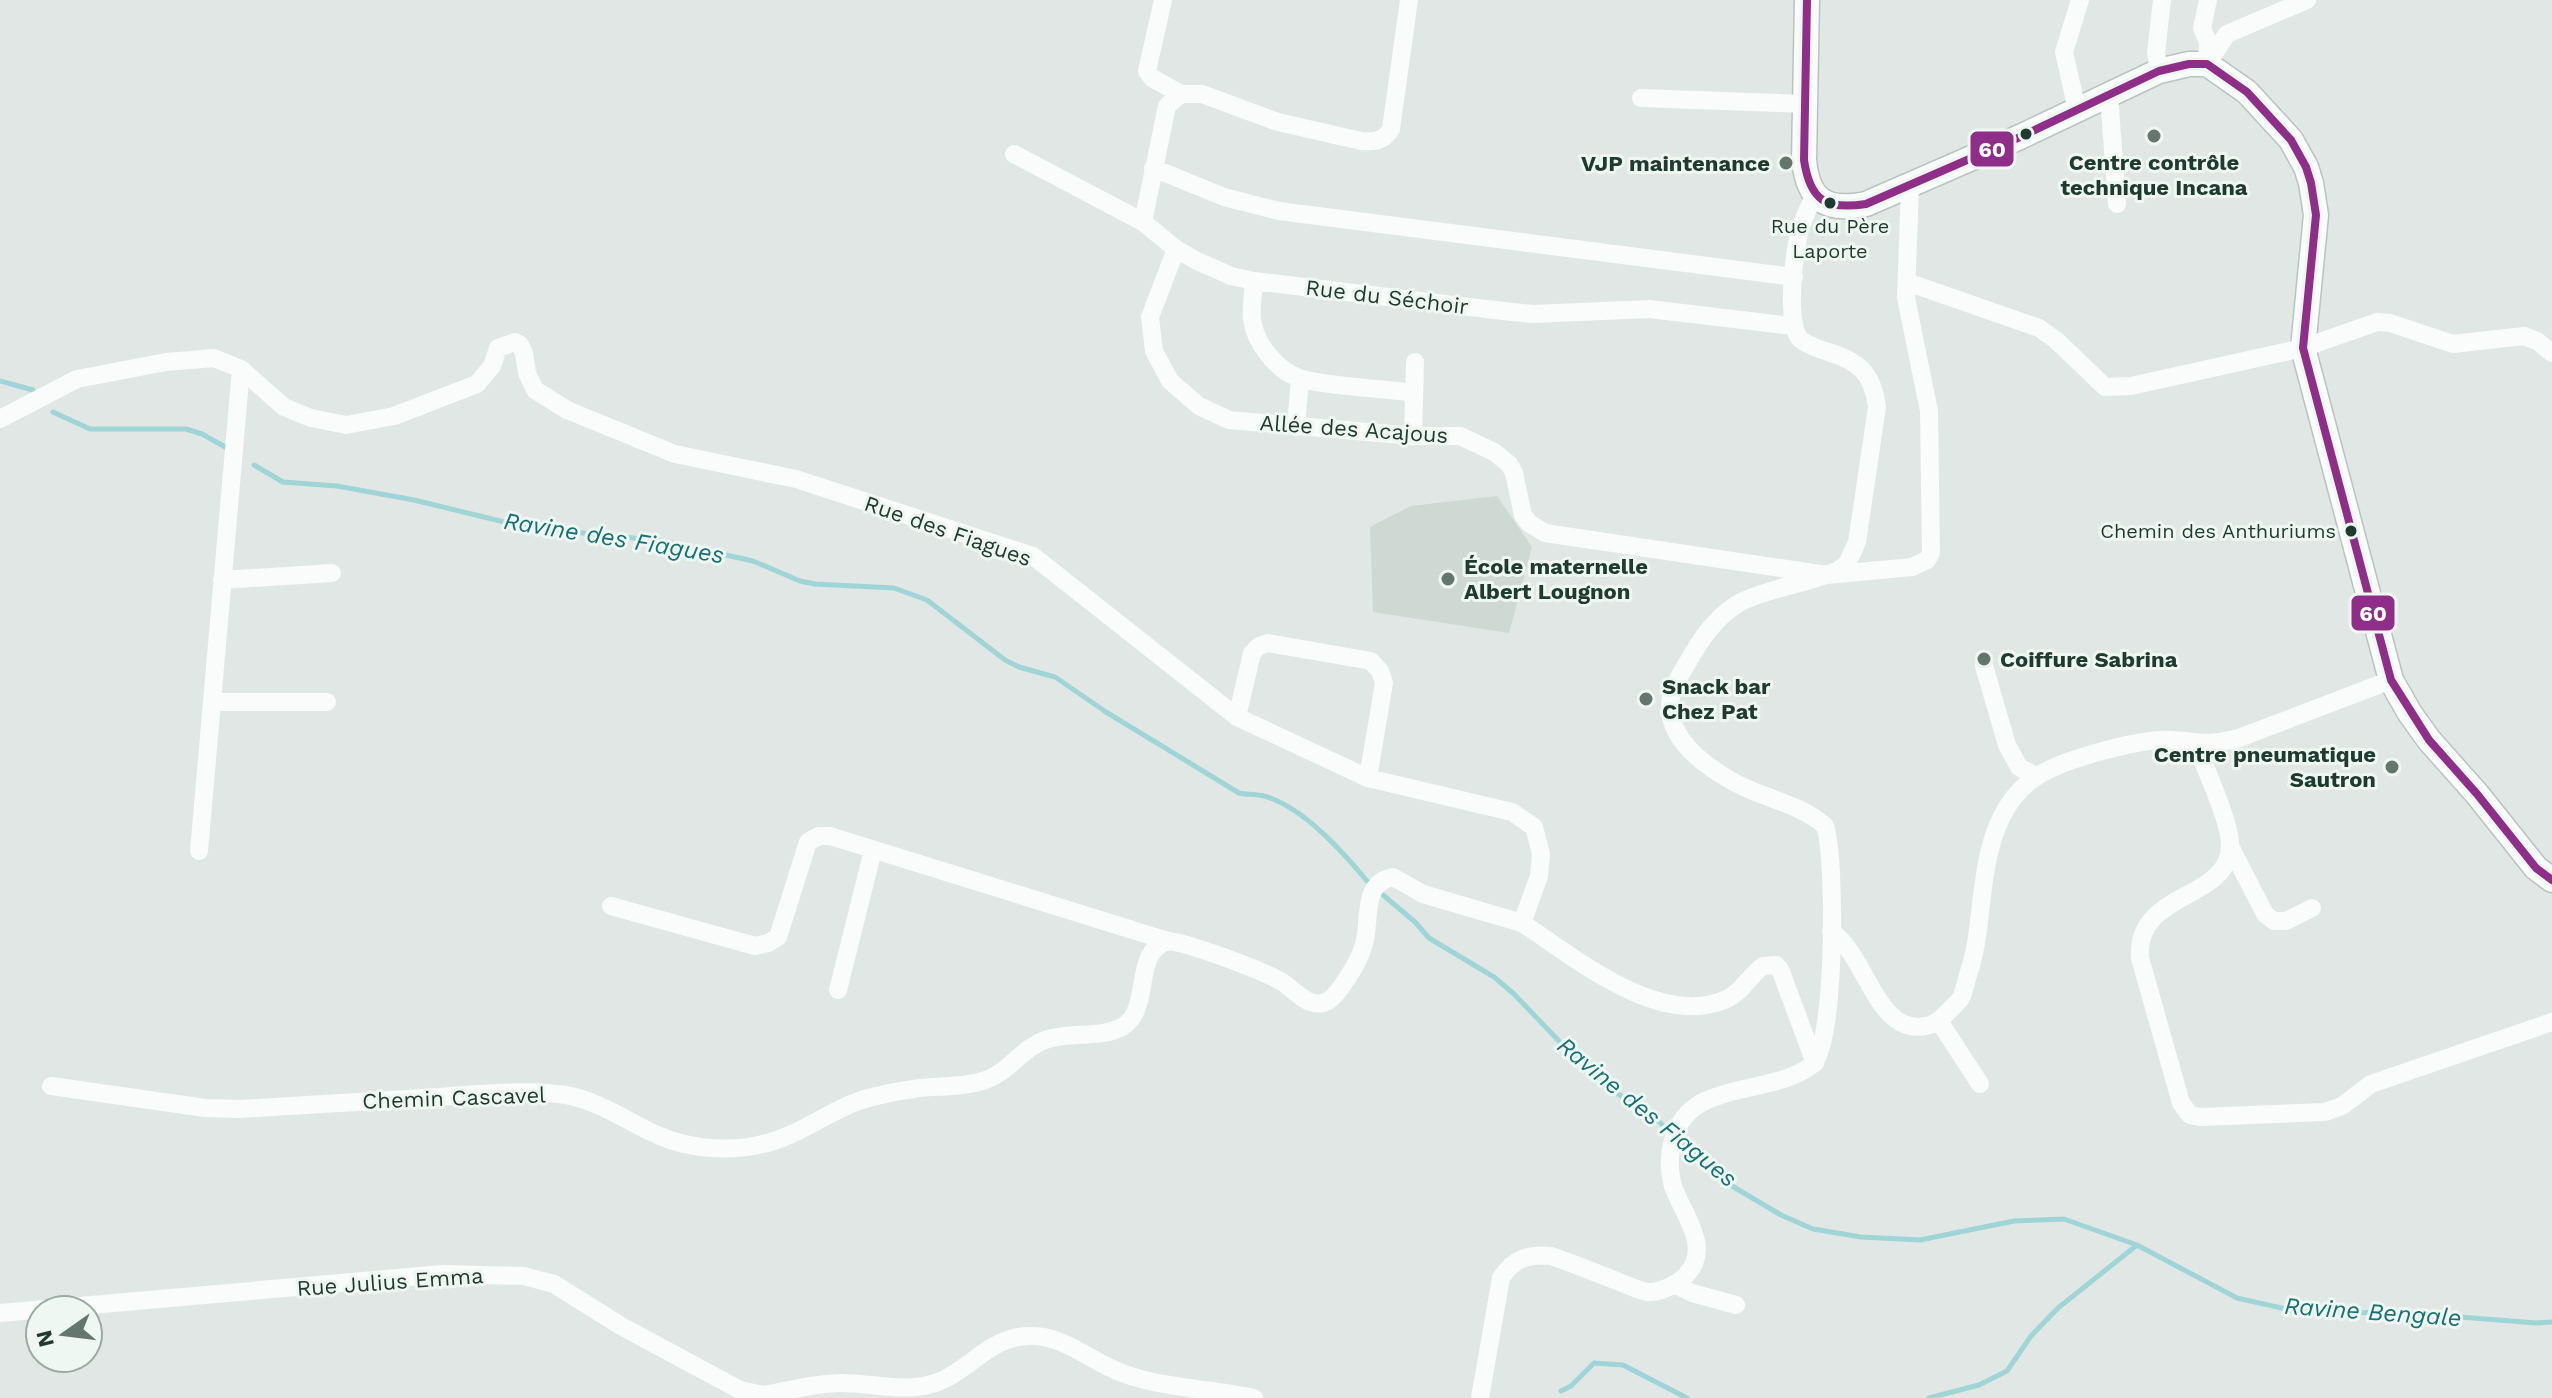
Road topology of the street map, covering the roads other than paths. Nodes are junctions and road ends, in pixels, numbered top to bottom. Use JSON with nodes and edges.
{"nodes":[{"id":1,"x":1163,"y":0,"type":"edge"},
{"id":2,"x":1409,"y":0,"type":"edge"},
{"id":3,"x":1807,"y":0,"type":"edge"},
{"id":4,"x":2080,"y":0,"type":"edge"},
{"id":5,"x":2162,"y":0,"type":"edge"},
{"id":6,"x":2208,"y":0,"type":"edge"},
{"id":7,"x":2307,"y":0,"type":"edge"},
{"id":8,"x":2207,"y":64,"type":"junction"},
{"id":9,"x":2159,"y":71,"type":"junction"},
{"id":10,"x":1181,"y":94,"type":"junction"},
{"id":11,"x":2109,"y":95,"type":"junction"},
{"id":12,"x":1641,"y":98,"type":"dead end"},
{"id":13,"x":1805,"y":104,"type":"junction"},
{"id":14,"x":2077,"y":110,"type":"junction"},
{"id":15,"x":1014,"y":154,"type":"dead end"},
{"id":16,"x":1153,"y":168,"type":"junction"},
{"id":17,"x":1910,"y":186,"type":"junction"},
{"id":18,"x":1815,"y":195,"type":"junction"},
{"id":19,"x":2117,"y":204,"type":"dead end"},
{"id":20,"x":1143,"y":222,"type":"junction"},
{"id":21,"x":1176,"y":249,"type":"junction"},
{"id":22,"x":1794,"y":277,"type":"junction"},
{"id":23,"x":1254,"y":281,"type":"junction"},
{"id":24,"x":1907,"y":282,"type":"junction"},
{"id":25,"x":1793,"y":326,"type":"junction"},
{"id":26,"x":2303,"y":348,"type":"junction"},
{"id":27,"x":2552,"y":353,"type":"edge"},
{"id":28,"x":1415,"y":362,"type":"dead end"},
{"id":29,"x":241,"y":369,"type":"junction"},
{"id":30,"x":1300,"y":378,"type":"junction"},
{"id":31,"x":1414,"y":393,"type":"junction"},
{"id":32,"x":0,"y":419,"type":"edge"},
{"id":33,"x":1296,"y":427,"type":"junction"},
{"id":34,"x":1413,"y":436,"type":"junction"},
{"id":35,"x":332,"y":573,"type":"dead end"},
{"id":36,"x":1827,"y":575,"type":"junction"},
{"id":37,"x":222,"y":580,"type":"junction"},
{"id":38,"x":1984,"y":666,"type":"dead end"},
{"id":39,"x":2391,"y":680,"type":"junction"},
{"id":40,"x":212,"y":702,"type":"junction"},
{"id":41,"x":327,"y":702,"type":"dead end"},
{"id":42,"x":1237,"y":717,"type":"junction"},
{"id":43,"x":2196,"y":744,"type":"junction"},
{"id":44,"x":2036,"y":776,"type":"junction"},
{"id":45,"x":1368,"y":778,"type":"junction"},
{"id":46,"x":2230,"y":846,"type":"junction"},
{"id":47,"x":873,"y":850,"type":"junction"},
{"id":48,"x":199,"y":851,"type":"dead end"},
{"id":49,"x":2552,"y":880,"type":"edge"},
{"id":50,"x":611,"y":906,"type":"dead end"},
{"id":51,"x":2312,"y":908,"type":"dead end"},
{"id":52,"x":1522,"y":923,"type":"junction"},
{"id":53,"x":1831,"y":931,"type":"junction"},
{"id":54,"x":1168,"y":941,"type":"junction"},
{"id":55,"x":838,"y":990,"type":"dead end"},
{"id":56,"x":1939,"y":1021,"type":"junction"},
{"id":57,"x":2552,"y":1022,"type":"edge"},
{"id":58,"x":1815,"y":1063,"type":"junction"},
{"id":59,"x":1980,"y":1084,"type":"dead end"},
{"id":60,"x":51,"y":1086,"type":"dead end"},
{"id":61,"x":1674,"y":1284,"type":"junction"},
{"id":62,"x":1736,"y":1305,"type":"dead end"},
{"id":63,"x":0,"y":1313,"type":"edge"},
{"id":64,"x":1254,"y":1398,"type":"edge"},
{"id":65,"x":1480,"y":1398,"type":"edge"}],
"edges":[{"from":1,"to":10,"type":"street"},
{"from":2,"to":10,"type":"street"},
{"from":3,"to":13,"type":"main road"},
{"from":4,"to":14,"type":"street"},
{"from":5,"to":9,"type":"street"},
{"from":6,"to":8,"type":"street"},
{"from":7,"to":8,"type":"street"},
{"from":8,"to":9,"type":"main road"},
{"from":8,"to":26,"type":"main road"},
{"from":9,"to":11,"type":"main road"},
{"from":10,"to":16,"type":"street"},
{"from":11,"to":14,"type":"main road"},
{"from":11,"to":19,"type":"street"},
{"from":12,"to":13,"type":"street"},
{"from":13,"to":18,"type":"main road"},
{"from":14,"to":17,"type":"main road"},
{"from":15,"to":20,"type":"street","name":"Rue du Séchoir"},
{"from":16,"to":20,"type":"street"},
{"from":16,"to":22,"type":"street"},
{"from":17,"to":18,"type":"main road"},
{"from":17,"to":24,"type":"street"},
{"from":18,"to":22,"type":"street"},
{"from":20,"to":21,"type":"street","name":"Rue du Séchoir"},
{"from":21,"to":23,"type":"street","name":"Rue du Séchoir"},
{"from":21,"to":33,"type":"street","name":"Allée des Acajous"},
{"from":22,"to":25,"type":"street"},
{"from":23,"to":25,"type":"street","name":"Rue du Séchoir"},
{"from":23,"to":30,"type":"street"},
{"from":24,"to":26,"type":"street"},
{"from":24,"to":36,"type":"street"},
{"from":25,"to":36,"type":"street"},
{"from":26,"to":27,"type":"street"},
{"from":26,"to":39,"type":"main road"},
{"from":28,"to":31,"type":"street"},
{"from":29,"to":32,"type":"street","name":"Rue des Fiagues"},
{"from":29,"to":37,"type":"street"},
{"from":29,"to":42,"type":"street","name":"Rue des Fiagues"},
{"from":30,"to":31,"type":"street"},
{"from":30,"to":33,"type":"street"},
{"from":31,"to":34,"type":"street"},
{"from":33,"to":34,"type":"street","name":"Allée des Acajous"},
{"from":34,"to":36,"type":"street","name":"Allée des Acajous"},
{"from":35,"to":37,"type":"street"},
{"from":36,"to":53,"type":"street"},
{"from":37,"to":40,"type":"street"},
{"from":38,"to":44,"type":"street"},
{"from":39,"to":43,"type":"street"},
{"from":39,"to":49,"type":"main road"},
{"from":40,"to":41,"type":"street"},
{"from":40,"to":48,"type":"street"},
{"from":42,"to":45,"type":"street","name":"Rue des Fiagues"},
{"from":42,"to":45,"type":"street"},
{"from":43,"to":44,"type":"street"},
{"from":43,"to":46,"type":"street"},
{"from":44,"to":56,"type":"street"},
{"from":45,"to":52,"type":"street","name":"Rue des Fiagues"},
{"from":46,"to":51,"type":"street"},
{"from":46,"to":57,"type":"street"},
{"from":47,"to":50,"type":"street"},
{"from":47,"to":54,"type":"street"},
{"from":47,"to":55,"type":"street"},
{"from":52,"to":54,"type":"street"},
{"from":52,"to":58,"type":"street"},
{"from":53,"to":56,"type":"street"},
{"from":53,"to":58,"type":"street"},
{"from":54,"to":60,"type":"street","name":"Chemin Cascavel"},
{"from":56,"to":59,"type":"street"},
{"from":58,"to":61,"type":"street"},
{"from":61,"to":62,"type":"street"},
{"from":61,"to":65,"type":"street"},
{"from":63,"to":64,"type":"street","name":"Rue Julius Emma"}]}
